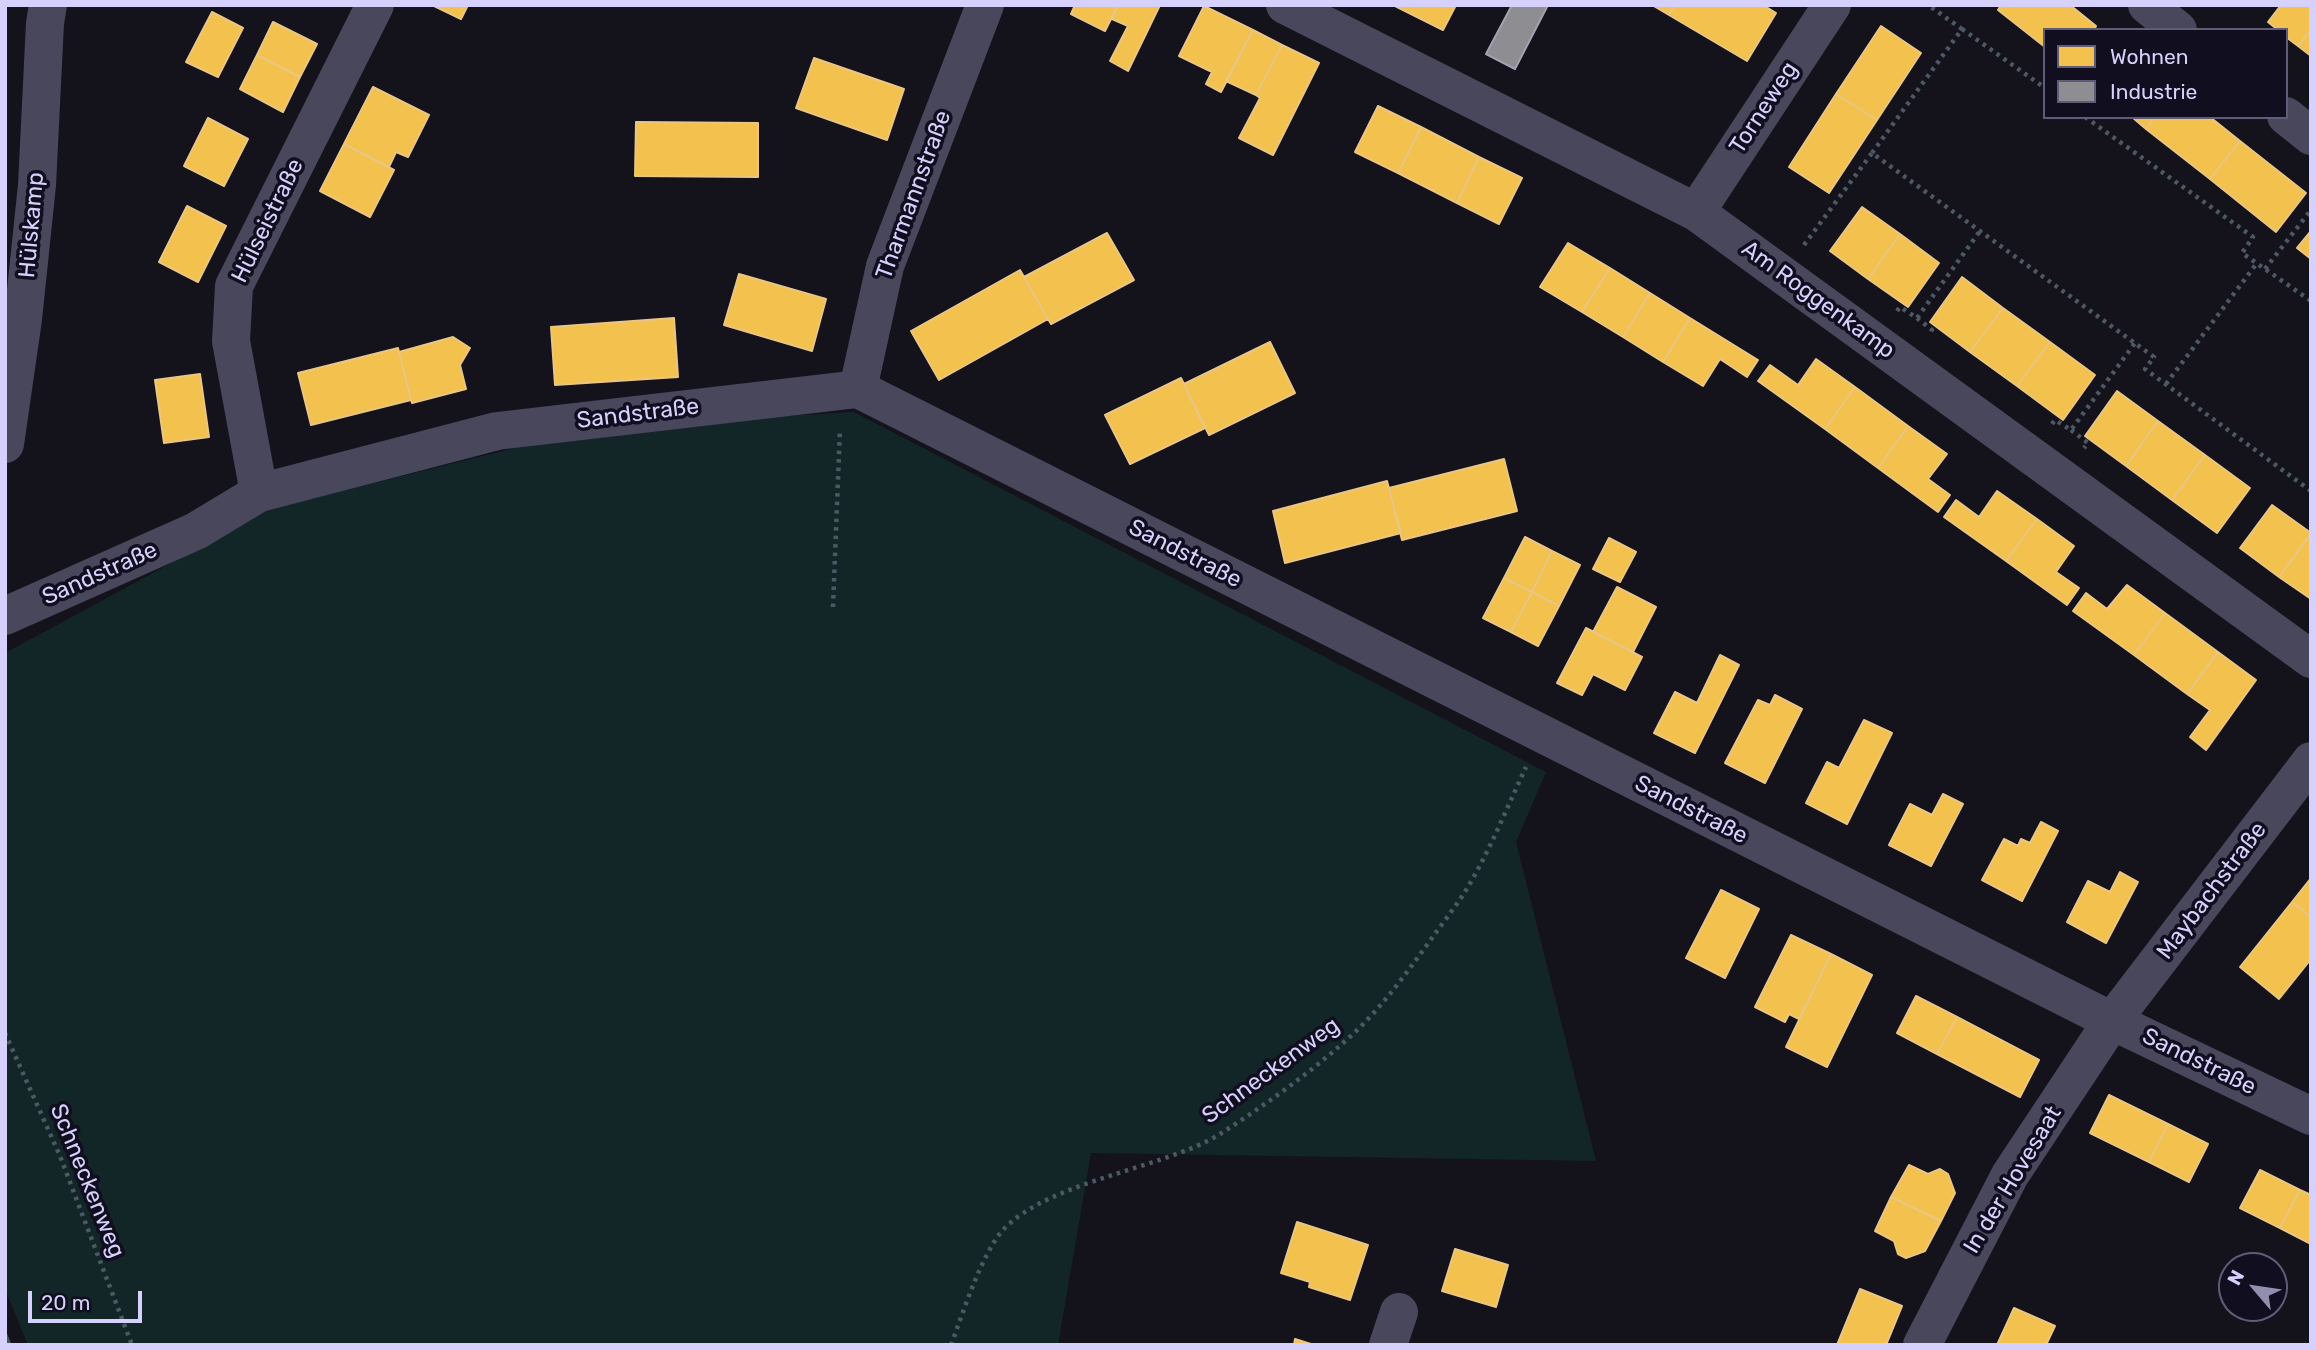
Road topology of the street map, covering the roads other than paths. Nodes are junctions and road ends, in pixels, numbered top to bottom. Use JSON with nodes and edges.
{"nodes":[{"id":1,"x":48,"y":5,"type":"edge"},
{"id":2,"x":376,"y":5,"type":"edge"},
{"id":3,"x":985,"y":5,"type":"edge"},
{"id":4,"x":1285,"y":5,"type":"edge"},
{"id":5,"x":1832,"y":5,"type":"edge"},
{"id":6,"x":2147,"y":5,"type":"edge"},
{"id":7,"x":2176,"y":28,"type":"edge"},
{"id":8,"x":2288,"y":118,"type":"edge"},
{"id":9,"x":2311,"y":136,"type":"edge"},
{"id":10,"x":1696,"y":212,"type":"junction"},
{"id":11,"x":849,"y":389,"type":"junction"},
{"id":12,"x":5,"y":444,"type":"edge"},
{"id":13,"x":259,"y":493,"type":"junction"},
{"id":14,"x":5,"y":616,"type":"edge"},
{"id":15,"x":2311,"y":660,"type":"edge"},
{"id":16,"x":2311,"y":761,"type":"edge"},
{"id":17,"x":2112,"y":1021,"type":"junction"},
{"id":18,"x":2311,"y":1116,"type":"edge"},
{"id":19,"x":1922,"y":1345,"type":"edge"}],
"edges":[{"from":1,"to":12,"type":"street","name":"Hülskamp"},
{"from":2,"to":13,"type":"street","name":"Hülseistraße"},
{"from":3,"to":11,"type":"street","name":"Tharmannstraße"},
{"from":4,"to":10,"type":"street","name":"Am Roggenkamp"},
{"from":5,"to":10,"type":"street","name":"Torneweg"},
{"from":6,"to":7,"type":"street"},
{"from":8,"to":9,"type":"street"},
{"from":10,"to":15,"type":"street","name":"Am Roggenkamp"},
{"from":11,"to":13,"type":"street","name":"Sandstraße"},
{"from":11,"to":17,"type":"street","name":"Sandstraße"},
{"from":13,"to":14,"type":"street","name":"Sandstraße"},
{"from":16,"to":17,"type":"street","name":"Maybachstraße"},
{"from":17,"to":18,"type":"street","name":"Sandstraße"},
{"from":17,"to":19,"type":"street","name":"In der Hovesaat"}]}
